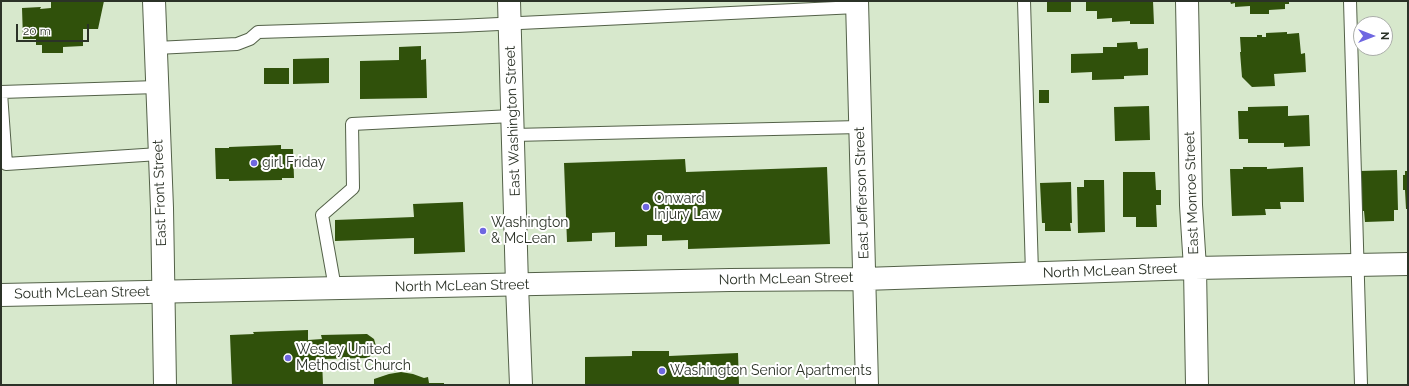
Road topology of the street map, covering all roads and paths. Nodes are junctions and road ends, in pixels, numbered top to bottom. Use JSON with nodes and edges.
{"nodes":[{"id":1,"x":154,"y":1,"type":"edge"},
{"id":2,"x":509,"y":1,"type":"edge"},
{"id":3,"x":1024,"y":1,"type":"edge"},
{"id":4,"x":1187,"y":1,"type":"edge"},
{"id":5,"x":1350,"y":1,"type":"edge"},
{"id":6,"x":857,"y":4,"type":"edge"},
{"id":7,"x":510,"y":24,"type":"junction"},
{"id":8,"x":156,"y":48,"type":"junction"},
{"id":9,"x":157,"y":87,"type":"junction"},
{"id":10,"x":1,"y":93,"type":"edge"},
{"id":11,"x":513,"y":125,"type":"junction"},
{"id":12,"x":860,"y":128,"type":"junction"},
{"id":13,"x":159,"y":154,"type":"junction"},
{"id":14,"x":1408,"y":264,"type":"edge"},
{"id":15,"x":1358,"y":265,"type":"junction"},
{"id":16,"x":1195,"y":268,"type":"junction"},
{"id":17,"x":1032,"y":273,"type":"junction"},
{"id":18,"x":864,"y":278,"type":"junction"},
{"id":19,"x":517,"y":285,"type":"junction"},
{"id":20,"x":335,"y":288,"type":"junction"},
{"id":21,"x":163,"y":292,"type":"junction"},
{"id":22,"x":1,"y":294,"type":"edge"},
{"id":23,"x":166,"y":385,"type":"edge"},
{"id":24,"x":521,"y":385,"type":"edge"},
{"id":25,"x":868,"y":385,"type":"edge"},
{"id":26,"x":1197,"y":385,"type":"edge"},
{"id":27,"x":1361,"y":385,"type":"edge"}],
"edges":[{"from":1,"to":8,"type":"street","name":"East Front Street"},
{"from":2,"to":7,"type":"street","name":"East Washington Street"},
{"from":3,"to":17,"type":"lane"},
{"from":4,"to":16,"type":"street","name":"East Monroe Street"},
{"from":5,"to":15,"type":"lane"},
{"from":6,"to":7,"type":"lane"},
{"from":6,"to":12,"type":"street","name":"East Jefferson Street"},
{"from":7,"to":8,"type":"lane"},
{"from":7,"to":11,"type":"street","name":"East Washington Street"},
{"from":8,"to":9,"type":"street","name":"East Front Street"},
{"from":9,"to":10,"type":"lane"},
{"from":9,"to":13,"type":"street","name":"East Front Street"},
{"from":10,"to":13,"type":"lane"},
{"from":11,"to":12,"type":"lane"},
{"from":11,"to":19,"type":"street","name":"East Washington Street"},
{"from":11,"to":20,"type":"lane"},
{"from":12,"to":18,"type":"street","name":"East Jefferson Street"},
{"from":13,"to":21,"type":"street","name":"East Front Street"},
{"from":14,"to":15,"type":"street","name":"North McLean Street"},
{"from":15,"to":16,"type":"street","name":"North McLean Street"},
{"from":15,"to":27,"type":"lane"},
{"from":16,"to":17,"type":"street","name":"North McLean Street"},
{"from":16,"to":26,"type":"street","name":"East Monroe Street"},
{"from":17,"to":18,"type":"street","name":"North McLean Street"},
{"from":18,"to":19,"type":"street","name":"North McLean Street"},
{"from":18,"to":25,"type":"street","name":"East Jefferson Street"},
{"from":19,"to":20,"type":"street","name":"North McLean Street"},
{"from":19,"to":24,"type":"street","name":"East Washington Street"},
{"from":20,"to":21,"type":"street","name":"North McLean Street"},
{"from":21,"to":22,"type":"street","name":"South McLean Street"},
{"from":21,"to":23,"type":"street","name":"East Front Street"}]}
